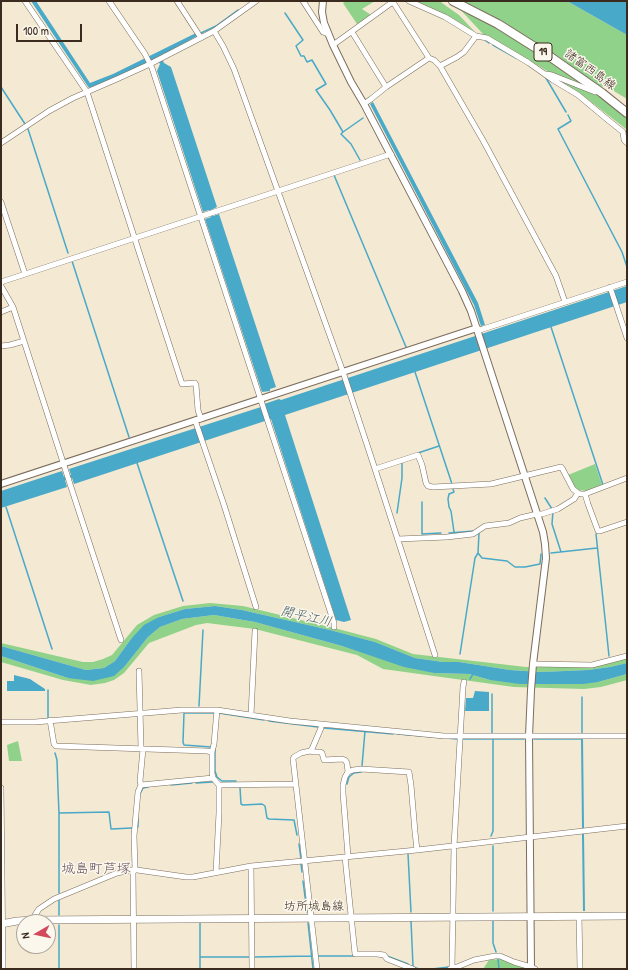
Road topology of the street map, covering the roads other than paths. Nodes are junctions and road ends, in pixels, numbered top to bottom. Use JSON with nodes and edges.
{"nodes":[{"id":1,"x":26,"y":1,"type":"edge"},
{"id":2,"x":109,"y":1,"type":"edge"},
{"id":3,"x":177,"y":1,"type":"edge"},
{"id":4,"x":256,"y":1,"type":"edge"},
{"id":5,"x":303,"y":1,"type":"edge"},
{"id":6,"x":323,"y":1,"type":"edge"},
{"id":7,"x":394,"y":1,"type":"edge"},
{"id":8,"x":409,"y":1,"type":"edge"},
{"id":9,"x":453,"y":1,"type":"edge"},
{"id":10,"x":214,"y":32,"type":"junction"},
{"id":11,"x":352,"y":32,"type":"junction"},
{"id":12,"x":328,"y":34,"type":"junction"},
{"id":13,"x":476,"y":36,"type":"junction"},
{"id":14,"x":201,"y":38,"type":"junction"},
{"id":15,"x":332,"y":45,"type":"junction"},
{"id":16,"x":429,"y":58,"type":"junction"},
{"id":17,"x":149,"y":63,"type":"junction"},
{"id":18,"x":440,"y":66,"type":"junction"},
{"id":19,"x":546,"y":74,"type":"junction"},
{"id":20,"x":386,"y":87,"type":"junction"},
{"id":21,"x":87,"y":92,"type":"junction"},
{"id":22,"x":602,"y":93,"type":"junction"},
{"id":23,"x":364,"y":104,"type":"junction"},
{"id":24,"x":627,"y":113,"type":"edge"},
{"id":25,"x":1,"y":144,"type":"edge"},
{"id":26,"x":627,"y":144,"type":"edge"},
{"id":27,"x":391,"y":154,"type":"junction"},
{"id":28,"x":277,"y":191,"type":"junction"},
{"id":29,"x":1,"y":202,"type":"edge"},
{"id":30,"x":200,"y":216,"type":"junction"},
{"id":31,"x":135,"y":238,"type":"junction"},
{"id":32,"x":25,"y":274,"type":"junction"},
{"id":33,"x":1,"y":282,"type":"edge"},
{"id":34,"x":627,"y":282,"type":"edge"},
{"id":35,"x":1,"y":286,"type":"edge"},
{"id":36,"x":610,"y":289,"type":"junction"},
{"id":37,"x":565,"y":302,"type":"junction"},
{"id":38,"x":13,"y":307,"type":"junction"},
{"id":39,"x":1,"y":312,"type":"edge"},
{"id":40,"x":478,"y":331,"type":"junction"},
{"id":41,"x":627,"y":338,"type":"edge"},
{"id":42,"x":24,"y":341,"type":"junction"},
{"id":43,"x":1,"y":346,"type":"edge"},
{"id":44,"x":344,"y":375,"type":"junction"},
{"id":45,"x":260,"y":399,"type":"junction"},
{"id":46,"x":197,"y":422,"type":"junction"},
{"id":47,"x":63,"y":464,"type":"junction"},
{"id":48,"x":375,"y":469,"type":"junction"},
{"id":49,"x":524,"y":476,"type":"junction"},
{"id":50,"x":627,"y":478,"type":"edge"},
{"id":51,"x":1,"y":484,"type":"edge"},
{"id":52,"x":578,"y":493,"type":"junction"},
{"id":53,"x":585,"y":494,"type":"junction"},
{"id":54,"x":537,"y":514,"type":"junction"},
{"id":55,"x":627,"y":522,"type":"edge"},
{"id":56,"x":398,"y":539,"type":"junction"},
{"id":57,"x":256,"y":607,"type":"dead end"},
{"id":58,"x":334,"y":626,"type":"dead end"},
{"id":59,"x":255,"y":631,"type":"dead end"},
{"id":60,"x":121,"y":640,"type":"dead end"},
{"id":61,"x":435,"y":655,"type":"dead end"},
{"id":62,"x":627,"y":656,"type":"edge"},
{"id":63,"x":533,"y":666,"type":"junction"},
{"id":64,"x":139,"y":671,"type":"dead end"},
{"id":65,"x":464,"y":682,"type":"dead end"},
{"id":66,"x":217,"y":710,"type":"junction"},
{"id":67,"x":140,"y":713,"type":"junction"},
{"id":68,"x":251,"y":716,"type":"junction"},
{"id":69,"x":50,"y":720,"type":"junction"},
{"id":70,"x":1,"y":722,"type":"edge"},
{"id":71,"x":321,"y":724,"type":"junction"},
{"id":72,"x":529,"y":736,"type":"junction"},
{"id":73,"x":627,"y":736,"type":"edge"},
{"id":74,"x":460,"y":737,"type":"junction"},
{"id":75,"x":142,"y":749,"type":"junction"},
{"id":76,"x":310,"y":751,"type":"junction"},
{"id":77,"x":212,"y":752,"type":"junction"},
{"id":78,"x":348,"y":772,"type":"junction"},
{"id":79,"x":213,"y":778,"type":"junction"},
{"id":80,"x":295,"y":784,"type":"junction"},
{"id":81,"x":141,"y":785,"type":"junction"},
{"id":82,"x":220,"y":785,"type":"junction"},
{"id":83,"x":1,"y":788,"type":"edge"},
{"id":84,"x":627,"y":826,"type":"edge"},
{"id":85,"x":530,"y":837,"type":"junction"},
{"id":86,"x":454,"y":846,"type":"junction"},
{"id":87,"x":417,"y":850,"type":"junction"},
{"id":88,"x":346,"y":857,"type":"junction"},
{"id":89,"x":304,"y":861,"type":"junction"},
{"id":90,"x":251,"y":866,"type":"junction"},
{"id":91,"x":134,"y":870,"type":"junction"},
{"id":92,"x":216,"y":872,"type":"junction"},
{"id":93,"x":36,"y":914,"type":"edge"},
{"id":94,"x":579,"y":916,"type":"junction"},
{"id":95,"x":627,"y":916,"type":"edge"},
{"id":96,"x":453,"y":917,"type":"junction"},
{"id":97,"x":531,"y":917,"type":"junction"},
{"id":98,"x":311,"y":918,"type":"junction"},
{"id":99,"x":351,"y":918,"type":"junction"},
{"id":100,"x":252,"y":919,"type":"junction"},
{"id":101,"x":56,"y":920,"type":"edge"},
{"id":102,"x":134,"y":920,"type":"junction"},
{"id":103,"x":16,"y":921,"type":"edge"},
{"id":104,"x":2,"y":923,"type":"edge"},
{"id":105,"x":451,"y":968,"type":"edge"},
{"id":106,"x":532,"y":968,"type":"edge"},
{"id":107,"x":3,"y":969,"type":"edge"},
{"id":108,"x":134,"y":969,"type":"edge"},
{"id":109,"x":252,"y":969,"type":"edge"},
{"id":110,"x":317,"y":969,"type":"edge"},
{"id":111,"x":413,"y":969,"type":"edge"},
{"id":112,"x":580,"y":969,"type":"edge"}],
"edges":[{"from":1,"to":21,"type":"street"},
{"from":2,"to":17,"type":"street"},
{"from":3,"to":14,"type":"street"},
{"from":4,"to":10,"type":"street"},
{"from":5,"to":12,"type":"street"},
{"from":6,"to":12,"type":"street"},
{"from":7,"to":11,"type":"street"},
{"from":7,"to":16,"type":"street"},
{"from":8,"to":13,"type":"street"},
{"from":9,"to":22,"type":"main road","name":"諸富西島線","number":"19"},
{"from":10,"to":14,"type":"street"},
{"from":10,"to":28,"type":"street"},
{"from":11,"to":15,"type":"street"},
{"from":11,"to":20,"type":"street"},
{"from":12,"to":15,"type":"street"},
{"from":13,"to":18,"type":"street"},
{"from":13,"to":19,"type":"street"},
{"from":14,"to":17,"type":"street"},
{"from":15,"to":23,"type":"street"},
{"from":16,"to":18,"type":"street"},
{"from":16,"to":20,"type":"street"},
{"from":17,"to":21,"type":"street"},
{"from":17,"to":30,"type":"street"},
{"from":18,"to":37,"type":"street"},
{"from":19,"to":22,"type":"street"},
{"from":19,"to":26,"type":"street"},
{"from":20,"to":23,"type":"street"},
{"from":21,"to":25,"type":"street"},
{"from":21,"to":31,"type":"street"},
{"from":22,"to":24,"type":"main road","name":"諸富西島線","number":"19"},
{"from":23,"to":27,"type":"street"},
{"from":27,"to":28,"type":"street"},
{"from":27,"to":40,"type":"street"},
{"from":28,"to":30,"type":"street"},
{"from":28,"to":44,"type":"street"},
{"from":29,"to":32,"type":"street"},
{"from":30,"to":31,"type":"street"},
{"from":30,"to":45,"type":"street"},
{"from":31,"to":32,"type":"street"},
{"from":31,"to":46,"type":"street"},
{"from":32,"to":33,"type":"street"},
{"from":34,"to":36,"type":"street"},
{"from":35,"to":38,"type":"street"},
{"from":36,"to":37,"type":"street"},
{"from":36,"to":41,"type":"street"},
{"from":37,"to":40,"type":"street"},
{"from":38,"to":39,"type":"street"},
{"from":38,"to":42,"type":"street"},
{"from":40,"to":44,"type":"street"},
{"from":40,"to":49,"type":"street"},
{"from":42,"to":43,"type":"street"},
{"from":42,"to":47,"type":"street"},
{"from":44,"to":45,"type":"street"},
{"from":44,"to":48,"type":"street"},
{"from":45,"to":46,"type":"street"},
{"from":45,"to":58,"type":"street"},
{"from":46,"to":47,"type":"street"},
{"from":46,"to":57,"type":"street"},
{"from":47,"to":51,"type":"street"},
{"from":47,"to":60,"type":"street"},
{"from":48,"to":49,"type":"street"},
{"from":48,"to":56,"type":"street"},
{"from":49,"to":52,"type":"street"},
{"from":49,"to":54,"type":"street"},
{"from":50,"to":53,"type":"street"},
{"from":52,"to":53,"type":"street"},
{"from":52,"to":54,"type":"street"},
{"from":53,"to":55,"type":"street"},
{"from":54,"to":56,"type":"street"},
{"from":54,"to":63,"type":"street"},
{"from":56,"to":61,"type":"street"},
{"from":59,"to":68,"type":"street"},
{"from":62,"to":63,"type":"street"},
{"from":63,"to":72,"type":"street"},
{"from":64,"to":67,"type":"street"},
{"from":65,"to":74,"type":"street"},
{"from":66,"to":67,"type":"street"},
{"from":66,"to":68,"type":"street"},
{"from":66,"to":77,"type":"street"},
{"from":67,"to":69,"type":"street"},
{"from":67,"to":75,"type":"street"},
{"from":68,"to":71,"type":"street"},
{"from":69,"to":70,"type":"street"},
{"from":69,"to":75,"type":"street"},
{"from":71,"to":74,"type":"street"},
{"from":71,"to":76,"type":"street"},
{"from":72,"to":73,"type":"street"},
{"from":72,"to":74,"type":"street"},
{"from":72,"to":85,"type":"street"},
{"from":74,"to":86,"type":"street"},
{"from":75,"to":77,"type":"street"},
{"from":75,"to":81,"type":"street"},
{"from":76,"to":78,"type":"street"},
{"from":76,"to":80,"type":"street"},
{"from":77,"to":79,"type":"street"},
{"from":78,"to":87,"type":"street"},
{"from":78,"to":88,"type":"street"},
{"from":79,"to":81,"type":"street"},
{"from":79,"to":82,"type":"street"},
{"from":80,"to":82,"type":"street"},
{"from":80,"to":89,"type":"street"},
{"from":81,"to":91,"type":"street"},
{"from":82,"to":92,"type":"street"},
{"from":83,"to":104,"type":"street"},
{"from":84,"to":85,"type":"street"},
{"from":85,"to":86,"type":"street"},
{"from":85,"to":97,"type":"street"},
{"from":86,"to":87,"type":"street"},
{"from":86,"to":96,"type":"street"},
{"from":87,"to":88,"type":"street"},
{"from":88,"to":89,"type":"street"},
{"from":88,"to":99,"type":"street"},
{"from":89,"to":90,"type":"street"},
{"from":89,"to":98,"type":"street"},
{"from":90,"to":92,"type":"street"},
{"from":90,"to":100,"type":"street"},
{"from":91,"to":92,"type":"street"},
{"from":91,"to":93,"type":"street"},
{"from":91,"to":102,"type":"street"},
{"from":94,"to":95,"type":"main road","name":"坊所城島線"},
{"from":94,"to":97,"type":"main road","name":"坊所城島線"},
{"from":94,"to":112,"type":"street"},
{"from":96,"to":97,"type":"main road","name":"坊所城島線"},
{"from":96,"to":99,"type":"main road","name":"坊所城島線"},
{"from":96,"to":105,"type":"street"},
{"from":97,"to":106,"type":"street"},
{"from":98,"to":99,"type":"main road","name":"坊所城島線"},
{"from":98,"to":100,"type":"main road","name":"坊所城島線"},
{"from":98,"to":110,"type":"street"},
{"from":99,"to":111,"type":"street"},
{"from":100,"to":102,"type":"main road","name":"坊所城島線"},
{"from":100,"to":109,"type":"street"},
{"from":101,"to":102,"type":"main road","name":"坊所城島線"},
{"from":102,"to":108,"type":"street"},
{"from":103,"to":104,"type":"main road","name":"坊所城島線"},
{"from":104,"to":107,"type":"street"},
{"from":105,"to":106,"type":"street"}]}
